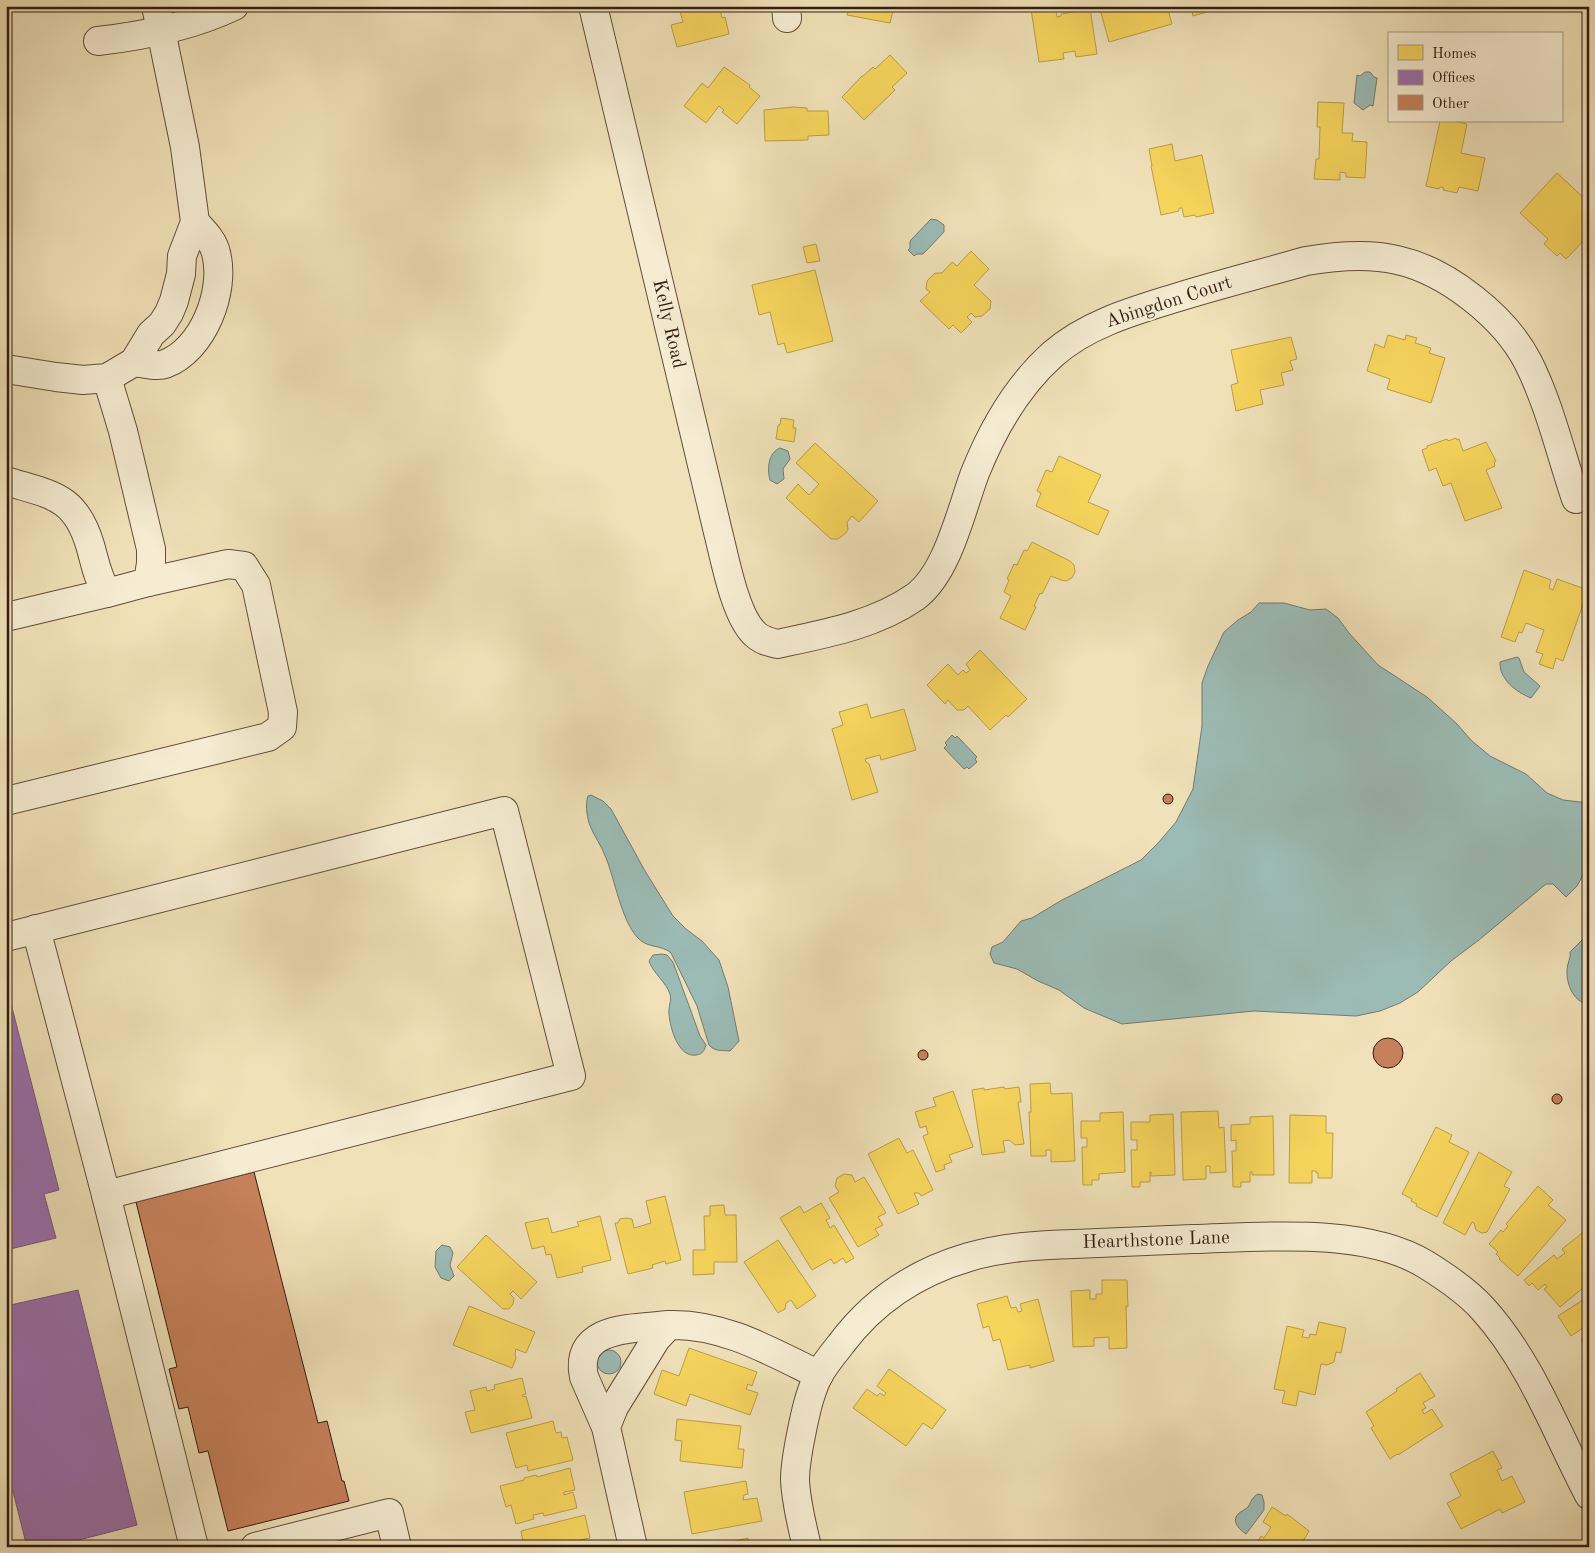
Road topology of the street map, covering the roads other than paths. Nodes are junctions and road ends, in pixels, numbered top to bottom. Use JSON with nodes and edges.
{"nodes":[{"id":1,"x":234,"y":6,"type":"edge"},
{"id":2,"x":593,"y":6,"type":"edge"},
{"id":3,"x":159,"y":17,"type":"edge"},
{"id":4,"x":98,"y":41,"type":"dead end"},
{"id":5,"x":195,"y":222,"type":"junction"},
{"id":6,"x":174,"y":301,"type":"junction"},
{"id":7,"x":209,"y":315,"type":"junction"},
{"id":8,"x":134,"y":362,"type":"junction"},
{"id":9,"x":6,"y":369,"type":"edge"},
{"id":10,"x":107,"y":378,"type":"junction"},
{"id":11,"x":6,"y":481,"type":"edge"},
{"id":12,"x":1576,"y":499,"type":"dead end"},
{"id":13,"x":148,"y":582,"type":"junction"},
{"id":14,"x":107,"y":592,"type":"junction"},
{"id":15,"x":6,"y":617,"type":"edge"},
{"id":16,"x":756,"y":636,"type":"joint"},
{"id":17,"x":6,"y":801,"type":"edge"},
{"id":18,"x":36,"y":929,"type":"junction"},
{"id":19,"x":6,"y":937,"type":"edge"},
{"id":20,"x":106,"y":1195,"type":"junction"},
{"id":21,"x":669,"y":1325,"type":"junction"},
{"id":22,"x":819,"y":1375,"type":"junction"},
{"id":23,"x":606,"y":1427,"type":"junction"},
{"id":24,"x":1589,"y":1495,"type":"edge"},
{"id":25,"x":330,"y":1537,"type":"edge"},
{"id":26,"x":194,"y":1547,"type":"edge"},
{"id":27,"x":255,"y":1547,"type":"edge"},
{"id":28,"x":398,"y":1547,"type":"edge"},
{"id":29,"x":633,"y":1547,"type":"edge"},
{"id":30,"x":807,"y":1547,"type":"edge"}],
"edges":[{"from":1,"to":3,"type":"street"},
{"from":2,"to":16,"type":"street","name":"Kelly Road"},
{"from":3,"to":4,"type":"street"},
{"from":3,"to":5,"type":"street"},
{"from":5,"to":6,"type":"street"},
{"from":5,"to":7,"type":"street"},
{"from":6,"to":7,"type":"street"},
{"from":6,"to":8,"type":"street"},
{"from":7,"to":8,"type":"street"},
{"from":8,"to":10,"type":"street"},
{"from":9,"to":10,"type":"street"},
{"from":10,"to":13,"type":"street"},
{"from":11,"to":14,"type":"street"},
{"from":12,"to":16,"type":"street","name":"Abingdon Court"},
{"from":13,"to":14,"type":"street"},
{"from":13,"to":17,"type":"street"},
{"from":14,"to":15,"type":"street"},
{"from":18,"to":19,"type":"street"},
{"from":18,"to":20,"type":"street"},
{"from":18,"to":20,"type":"street"},
{"from":20,"to":26,"type":"street"},
{"from":21,"to":22,"type":"street"},
{"from":21,"to":23,"type":"street"},
{"from":21,"to":23,"type":"street"},
{"from":22,"to":24,"type":"street","name":"Hearthstone Lane"},
{"from":22,"to":30,"type":"street","name":"Hearthstone Lane"},
{"from":23,"to":29,"type":"street"},
{"from":25,"to":27,"type":"street"},
{"from":25,"to":28,"type":"street"}]}
